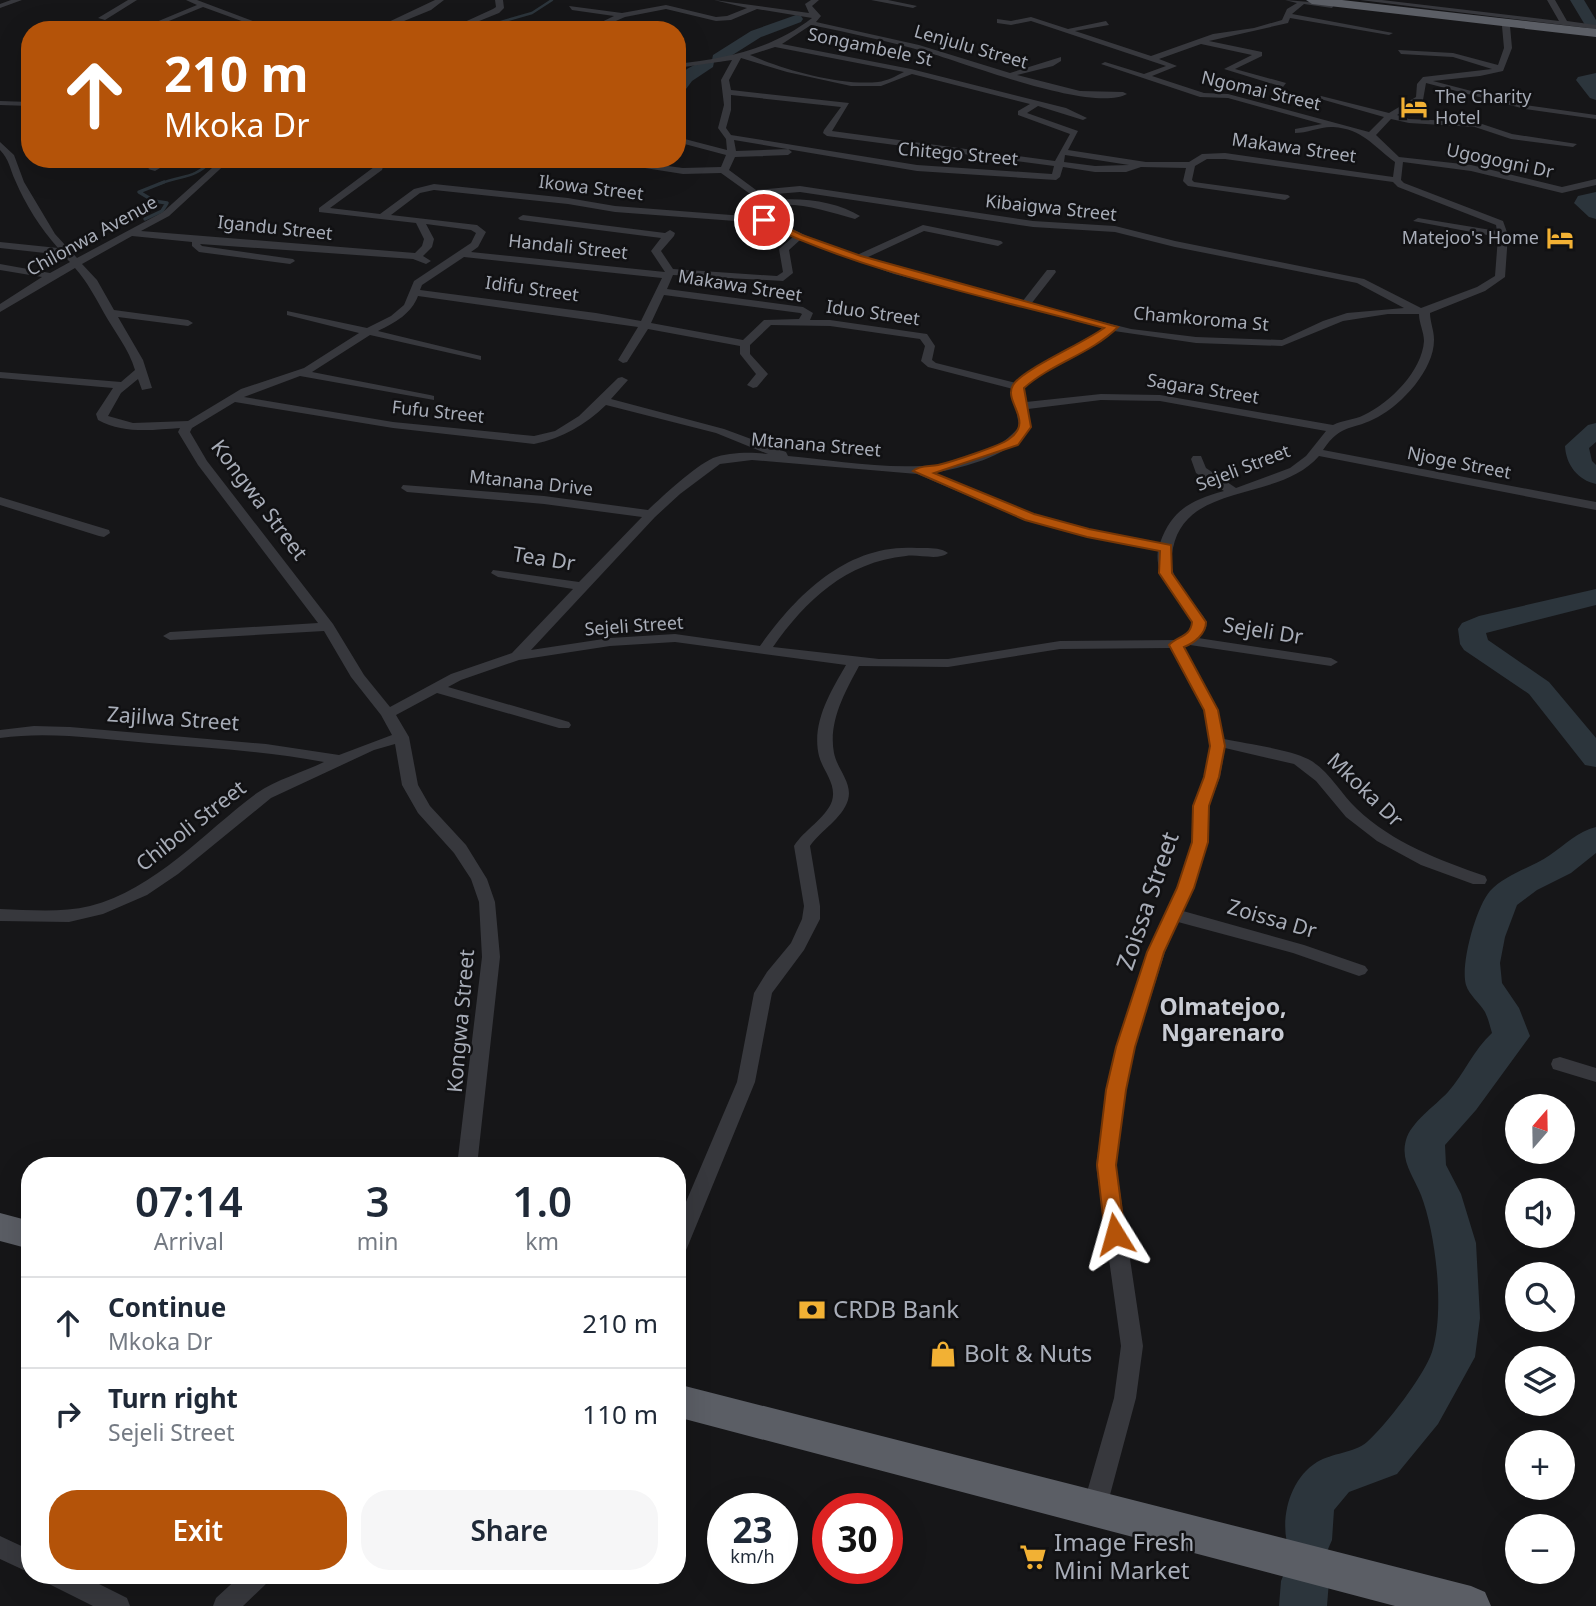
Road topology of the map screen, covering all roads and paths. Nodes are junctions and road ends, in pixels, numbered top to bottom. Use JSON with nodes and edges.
{"nodes":[{"id":1,"x":18,"y":0,"type":"edge"},
{"id":2,"x":133,"y":0,"type":"edge"},
{"id":3,"x":190,"y":0,"type":"edge"},
{"id":4,"x":440,"y":0,"type":"edge"},
{"id":5,"x":499,"y":0,"type":"edge"},
{"id":6,"x":718,"y":0,"type":"edge"},
{"id":7,"x":815,"y":0,"type":"edge"},
{"id":8,"x":875,"y":0,"type":"edge"},
{"id":9,"x":1289,"y":0,"type":"edge"},
{"id":10,"x":1350,"y":0,"type":"edge"},
{"id":11,"x":1364,"y":0,"type":"edge"},
{"id":12,"x":1551,"y":0,"type":"edge"},
{"id":13,"x":1307,"y":1,"type":"edge"},
{"id":14,"x":202,"y":5,"type":"junction"},
{"id":15,"x":0,"y":6,"type":"edge"},
{"id":16,"x":913,"y":6,"type":"dead end"},
{"id":17,"x":753,"y":7,"type":"junction"},
{"id":18,"x":572,"y":8,"type":"dead end"},
{"id":19,"x":623,"y":15,"type":"junction"},
{"id":20,"x":1288,"y":15,"type":"junction"},
{"id":21,"x":817,"y":16,"type":"junction"},
{"id":22,"x":102,"y":18,"type":"dead end"},
{"id":23,"x":162,"y":21,"type":"edge"},
{"id":24,"x":248,"y":21,"type":"edge"},
{"id":25,"x":396,"y":21,"type":"edge"},
{"id":26,"x":472,"y":21,"type":"edge"},
{"id":27,"x":609,"y":21,"type":"edge"},
{"id":28,"x":1000,"y":21,"type":"dead end"},
{"id":29,"x":810,"y":23,"type":"junction"},
{"id":30,"x":1106,"y":23,"type":"dead end"},
{"id":31,"x":1564,"y":23,"type":"junction"},
{"id":32,"x":1506,"y":26,"type":"junction"},
{"id":33,"x":1070,"y":30,"type":"junction"},
{"id":34,"x":1594,"y":31,"type":"edge"},
{"id":35,"x":794,"y":33,"type":"junction"},
{"id":36,"x":1390,"y":33,"type":"dead end"},
{"id":37,"x":808,"y":35,"type":"dead end"},
{"id":38,"x":841,"y":39,"type":"dead end"},
{"id":39,"x":887,"y":39,"type":"junction"},
{"id":40,"x":1202,"y":42,"type":"junction"},
{"id":41,"x":772,"y":44,"type":"junction"},
{"id":42,"x":1401,"y":52,"type":"dead end"},
{"id":43,"x":740,"y":56,"type":"junction"},
{"id":44,"x":1154,"y":58,"type":"junction"},
{"id":45,"x":1058,"y":59,"type":"dead end"},
{"id":46,"x":1105,"y":64,"type":"dead end"},
{"id":47,"x":686,"y":65,"type":"edge"},
{"id":48,"x":1500,"y":69,"type":"junction"},
{"id":49,"x":911,"y":71,"type":"junction"},
{"id":50,"x":1011,"y":74,"type":"junction"},
{"id":51,"x":1144,"y":76,"type":"junction"},
{"id":52,"x":1128,"y":81,"type":"dead end"},
{"id":53,"x":1423,"y":81,"type":"junction"},
{"id":54,"x":1283,"y":85,"type":"dead end"},
{"id":55,"x":1071,"y":91,"type":"junction"},
{"id":56,"x":728,"y":92,"type":"junction"},
{"id":57,"x":1123,"y":94,"type":"dead end"},
{"id":58,"x":1321,"y":99,"type":"dead end"},
{"id":59,"x":0,"y":103,"type":"edge"},
{"id":60,"x":1039,"y":103,"type":"junction"},
{"id":61,"x":21,"y":104,"type":"edge"},
{"id":62,"x":1388,"y":117,"type":"junction"},
{"id":63,"x":1596,"y":117,"type":"edge"},
{"id":64,"x":1083,"y":118,"type":"dead end"},
{"id":65,"x":1334,"y":125,"type":"junction"},
{"id":66,"x":1298,"y":131,"type":"dead end"},
{"id":67,"x":1371,"y":135,"type":"junction"},
{"id":68,"x":731,"y":137,"type":"junction"},
{"id":69,"x":686,"y":141,"type":"edge"},
{"id":70,"x":1573,"y":144,"type":"dead end"},
{"id":71,"x":0,"y":145,"type":"edge"},
{"id":72,"x":799,"y":148,"type":"junction"},
{"id":73,"x":1063,"y":152,"type":"junction"},
{"id":74,"x":732,"y":154,"type":"junction"},
{"id":75,"x":5,"y":155,"type":"edge"},
{"id":76,"x":1397,"y":159,"type":"junction"},
{"id":77,"x":1140,"y":164,"type":"junction"},
{"id":78,"x":1058,"y":165,"type":"junction"},
{"id":79,"x":1191,"y":165,"type":"junction"},
{"id":80,"x":217,"y":168,"type":"edge"},
{"id":81,"x":379,"y":168,"type":"edge"},
{"id":82,"x":660,"y":168,"type":"edge"},
{"id":83,"x":724,"y":170,"type":"junction"},
{"id":84,"x":1396,"y":180,"type":"junction"},
{"id":85,"x":1596,"y":182,"type":"edge"},
{"id":86,"x":754,"y":193,"type":"junction"},
{"id":87,"x":1285,"y":197,"type":"dead end"},
{"id":88,"x":765,"y":204,"type":"junction"},
{"id":89,"x":676,"y":213,"type":"junction"},
{"id":90,"x":855,"y":216,"type":"dead end"},
{"id":91,"x":382,"y":217,"type":"junction"},
{"id":92,"x":523,"y":218,"type":"dead end"},
{"id":93,"x":764,"y":220,"type":"junction"},
{"id":94,"x":419,"y":221,"type":"junction"},
{"id":95,"x":1418,"y":221,"type":"dead end"},
{"id":96,"x":130,"y":233,"type":"junction"},
{"id":97,"x":1503,"y":234,"type":"junction"},
{"id":98,"x":669,"y":236,"type":"junction"},
{"id":99,"x":200,"y":237,"type":"junction"},
{"id":100,"x":798,"y":237,"type":"junction"},
{"id":101,"x":998,"y":243,"type":"dead end"},
{"id":102,"x":0,"y":244,"type":"edge"},
{"id":103,"x":66,"y":252,"type":"junction"},
{"id":104,"x":464,"y":254,"type":"junction"},
{"id":105,"x":417,"y":256,"type":"junction"},
{"id":106,"x":858,"y":258,"type":"junction"},
{"id":107,"x":290,"y":261,"type":"dead end"},
{"id":108,"x":75,"y":264,"type":"junction"},
{"id":109,"x":442,"y":265,"type":"junction"},
{"id":110,"x":0,"y":267,"type":"edge"},
{"id":111,"x":1051,"y":272,"type":"dead end"},
{"id":112,"x":669,"y":274,"type":"junction"},
{"id":113,"x":51,"y":276,"type":"junction"},
{"id":114,"x":659,"y":291,"type":"junction"},
{"id":115,"x":414,"y":292,"type":"junction"},
{"id":116,"x":1026,"y":304,"type":"junction"},
{"id":117,"x":0,"y":309,"type":"edge"},
{"id":118,"x":1421,"y":311,"type":"junction"},
{"id":119,"x":108,"y":312,"type":"junction"},
{"id":120,"x":291,"y":313,"type":"dead end"},
{"id":121,"x":803,"y":322,"type":"junction"},
{"id":122,"x":188,"y":323,"type":"dead end"},
{"id":123,"x":645,"y":324,"type":"junction"},
{"id":124,"x":1112,"y":327,"type":"junction"},
{"id":125,"x":368,"y":332,"type":"junction"},
{"id":126,"x":746,"y":344,"type":"junction"},
{"id":127,"x":477,"y":358,"type":"dead end"},
{"id":128,"x":623,"y":360,"type":"dead end"},
{"id":129,"x":141,"y":372,"type":"junction"},
{"id":130,"x":299,"y":373,"type":"junction"},
{"id":131,"x":0,"y":375,"type":"edge"},
{"id":132,"x":622,"y":380,"type":"dead end"},
{"id":133,"x":752,"y":384,"type":"dead end"},
{"id":134,"x":123,"y":386,"type":"junction"},
{"id":135,"x":1018,"y":387,"type":"junction"},
{"id":136,"x":146,"y":388,"type":"dead end"},
{"id":137,"x":231,"y":398,"type":"junction"},
{"id":138,"x":430,"y":398,"type":"dead end"},
{"id":139,"x":606,"y":401,"type":"junction"},
{"id":140,"x":1023,"y":406,"type":"junction"},
{"id":141,"x":191,"y":424,"type":"junction"},
{"id":142,"x":1335,"y":429,"type":"junction"},
{"id":143,"x":1316,"y":452,"type":"junction"},
{"id":144,"x":1198,"y":458,"type":"dead end"},
{"id":145,"x":790,"y":459,"type":"junction"},
{"id":146,"x":919,"y":471,"type":"junction"},
{"id":147,"x":407,"y":488,"type":"dead end"},
{"id":148,"x":1233,"y":492,"type":"junction"},
{"id":149,"x":0,"y":501,"type":"edge"},
{"id":150,"x":1596,"y":506,"type":"edge"},
{"id":151,"x":650,"y":514,"type":"junction"},
{"id":152,"x":104,"y":533,"type":"dead end"},
{"id":153,"x":1167,"y":548,"type":"junction"},
{"id":154,"x":941,"y":553,"type":"dead end"},
{"id":155,"x":498,"y":573,"type":"dead end"},
{"id":156,"x":584,"y":587,"type":"junction"},
{"id":157,"x":328,"y":627,"type":"junction"},
{"id":158,"x":170,"y":636,"type":"dead end"},
{"id":159,"x":1182,"y":643,"type":"junction"},
{"id":160,"x":763,"y":651,"type":"junction"},
{"id":161,"x":517,"y":656,"type":"junction"},
{"id":162,"x":854,"y":662,"type":"junction"},
{"id":163,"x":1331,"y":662,"type":"dead end"},
{"id":164,"x":435,"y":688,"type":"junction"},
{"id":165,"x":388,"y":714,"type":"junction"},
{"id":166,"x":564,"y":724,"type":"dead end"},
{"id":167,"x":0,"y":734,"type":"edge"},
{"id":168,"x":401,"y":737,"type":"junction"},
{"id":169,"x":1218,"y":742,"type":"junction"},
{"id":170,"x":341,"y":760,"type":"junction"},
{"id":171,"x":1479,"y":880,"type":"dead end"},
{"id":172,"x":1172,"y":914,"type":"junction"},
{"id":173,"x":0,"y":915,"type":"edge"},
{"id":174,"x":1359,"y":970,"type":"dead end"},
{"id":175,"x":1560,"y":1064,"type":"dead end"},
{"id":176,"x":1596,"y":1075,"type":"edge"},
{"id":177,"x":468,"y":1157,"type":"edge"},
{"id":178,"x":686,"y":1226,"type":"edge"},
{"id":179,"x":0,"y":1227,"type":"edge"},
{"id":180,"x":21,"y":1233,"type":"edge"},
{"id":181,"x":686,"y":1402,"type":"edge"},
{"id":182,"x":1095,"y":1506,"type":"junction"},
{"id":183,"x":0,"y":1547,"type":"edge"},
{"id":184,"x":21,"y":1558,"type":"edge"},
{"id":185,"x":74,"y":1584,"type":"edge"},
{"id":186,"x":248,"y":1584,"type":"edge"},
{"id":187,"x":118,"y":1606,"type":"edge"},
{"id":188,"x":225,"y":1606,"type":"edge"},
{"id":189,"x":1471,"y":1606,"type":"edge"}],
"edges":[{"from":1,"to":15,"type":"street"},
{"from":2,"to":22,"type":"street"},
{"from":3,"to":14,"type":"street"},
{"from":4,"to":25,"type":"street"},
{"from":5,"to":26,"type":"street"},
{"from":6,"to":17,"type":"street"},
{"from":7,"to":21,"type":"street"},
{"from":8,"to":16,"type":"street"},
{"from":9,"to":13,"type":"street"},
{"from":10,"to":34,"type":"highway"},
{"from":11,"to":31,"type":"street"},
{"from":12,"to":31,"type":"street"},
{"from":13,"to":20,"type":"street"},
{"from":13,"to":32,"type":"street"},
{"from":13,"to":34,"type":"highway"},
{"from":14,"to":23,"type":"street"},
{"from":14,"to":24,"type":"street"},
{"from":17,"to":19,"type":"street"},
{"from":17,"to":21,"type":"street"},
{"from":18,"to":19,"type":"street"},
{"from":19,"to":27,"type":"street"},
{"from":20,"to":36,"type":"street"},
{"from":20,"to":40,"type":"street"},
{"from":21,"to":29,"type":"street"},
{"from":28,"to":33,"type":"street"},
{"from":29,"to":35,"type":"street"},
{"from":29,"to":39,"type":"street","name":"Lenjulu Street"},
{"from":30,"to":33,"type":"street"},
{"from":31,"to":34,"type":"street"},
{"from":32,"to":34,"type":"street"},
{"from":32,"to":48,"type":"street"},
{"from":33,"to":44,"type":"street"},
{"from":35,"to":37,"type":"street"},
{"from":35,"to":41,"type":"street"},
{"from":38,"to":39,"type":"street"},
{"from":39,"to":50,"type":"street","name":"Lenjulu Street"},
{"from":40,"to":44,"type":"street"},
{"from":40,"to":54,"type":"street"},
{"from":41,"to":43,"type":"street"},
{"from":41,"to":49,"type":"street","name":"Songambele St"},
{"from":42,"to":48,"type":"street"},
{"from":43,"to":47,"type":"street"},
{"from":43,"to":49,"type":"street"},
{"from":43,"to":56,"type":"street"},
{"from":44,"to":51,"type":"street"},
{"from":45,"to":50,"type":"street"},
{"from":46,"to":51,"type":"street","name":"Ngomai Street"},
{"from":48,"to":53,"type":"street"},
{"from":49,"to":60,"type":"street","name":"Songambele St"},
{"from":50,"to":55,"type":"street","name":"Lenjulu Street"},
{"from":51,"to":52,"type":"street"},
{"from":51,"to":65,"type":"street","name":"Ngomai Street"},
{"from":53,"to":62,"type":"street"},
{"from":53,"to":63,"type":"street"},
{"from":55,"to":57,"type":"street","name":"Lenjulu Street"},
{"from":55,"to":60,"type":"street"},
{"from":56,"to":68,"type":"street"},
{"from":56,"to":78,"type":"street"},
{"from":58,"to":62,"type":"street"},
{"from":59,"to":61,"type":"street"},
{"from":60,"to":64,"type":"street","name":"Songambele St"},
{"from":60,"to":73,"type":"street"},
{"from":62,"to":67,"type":"street"},
{"from":62,"to":70,"type":"street"},
{"from":65,"to":66,"type":"street"},
{"from":65,"to":67,"type":"street","name":"Ngomai Street"},
{"from":67,"to":76,"type":"street"},
{"from":68,"to":72,"type":"street","name":"Chitego Street"},
{"from":68,"to":74,"type":"street"},
{"from":69,"to":74,"type":"street"},
{"from":71,"to":75,"type":"street"},
{"from":72,"to":74,"type":"street"},
{"from":72,"to":78,"type":"street","name":"Chitego Street"},
{"from":73,"to":77,"type":"street","name":"Makawa Street"},
{"from":73,"to":78,"type":"street"},
{"from":74,"to":83,"type":"street"},
{"from":75,"to":103,"type":"street"},
{"from":76,"to":84,"type":"street"},
{"from":76,"to":85,"type":"street","name":"Ugogogni Dr"},
{"from":77,"to":78,"type":"street"},
{"from":77,"to":79,"type":"street","name":"Makawa Street"},
{"from":79,"to":84,"type":"street","name":"Makawa Street"},
{"from":79,"to":87,"type":"street"},
{"from":80,"to":96,"type":"street","name":"Chilonwa Avenue"},
{"from":81,"to":91,"type":"street"},
{"from":82,"to":83,"type":"street"},
{"from":83,"to":86,"type":"street"},
{"from":84,"to":97,"type":"street"},
{"from":86,"to":88,"type":"street"},
{"from":86,"to":118,"type":"street","name":"Kibaigwa Street"},
{"from":88,"to":90,"type":"street"},
{"from":88,"to":93,"type":"street"},
{"from":89,"to":91,"type":"street","name":"Ikowa Street"},
{"from":89,"to":93,"type":"street","name":"Ikowa Street"},
{"from":89,"to":98,"type":"street"},
{"from":91,"to":94,"type":"street"},
{"from":92,"to":98,"type":"street"},
{"from":93,"to":100,"type":"street","name":"Chamkoroma St"},
{"from":94,"to":104,"type":"street"},
{"from":94,"to":105,"type":"street"},
{"from":95,"to":97,"type":"street"},
{"from":96,"to":99,"type":"street","name":"Igandu Street"},
{"from":96,"to":108,"type":"street","name":"Chilonwa Avenue"},
{"from":97,"to":118,"type":"street"},
{"from":98,"to":112,"type":"street"},
{"from":99,"to":105,"type":"street","name":"Igandu Street"},
{"from":99,"to":107,"type":"street"},
{"from":100,"to":106,"type":"street","name":"Chamkoroma St"},
{"from":100,"to":112,"type":"street"},
{"from":101,"to":106,"type":"street"},
{"from":102,"to":103,"type":"street"},
{"from":103,"to":108,"type":"street"},
{"from":104,"to":109,"type":"street","name":"Kongwa Street"},
{"from":104,"to":112,"type":"street","name":"Handali Street"},
{"from":105,"to":109,"type":"street","name":"Igandu Street"},
{"from":106,"to":116,"type":"street","name":"Chamkoroma St"},
{"from":108,"to":113,"type":"street","name":"Chilonwa Avenue"},
{"from":108,"to":119,"type":"street"},
{"from":109,"to":115,"type":"street","name":"Kongwa Street"},
{"from":110,"to":113,"type":"street"},
{"from":111,"to":116,"type":"street"},
{"from":112,"to":114,"type":"street"},
{"from":113,"to":117,"type":"street","name":"Chilonwa Avenue"},
{"from":114,"to":121,"type":"street","name":"Makawa Street"},
{"from":114,"to":123,"type":"street"},
{"from":115,"to":123,"type":"street","name":"Idifu Street"},
{"from":115,"to":125,"type":"street","name":"Kongwa Street"},
{"from":116,"to":124,"type":"street","name":"Chamkoroma St"},
{"from":118,"to":124,"type":"street","name":"Chamkoroma St"},
{"from":118,"to":142,"type":"street","name":"Sejeli Street"},
{"from":119,"to":122,"type":"street"},
{"from":119,"to":129,"type":"street"},
{"from":120,"to":125,"type":"street"},
{"from":121,"to":126,"type":"street","name":"Iduo Street"},
{"from":121,"to":135,"type":"street","name":"Iduo Street"},
{"from":123,"to":126,"type":"street"},
{"from":123,"to":128,"type":"street"},
{"from":124,"to":135,"type":"street"},
{"from":125,"to":127,"type":"street"},
{"from":125,"to":130,"type":"street","name":"Kongwa Street"},
{"from":126,"to":133,"type":"street"},
{"from":129,"to":134,"type":"street"},
{"from":129,"to":136,"type":"street"},
{"from":130,"to":137,"type":"street","name":"Kongwa Street"},
{"from":130,"to":138,"type":"street"},
{"from":131,"to":134,"type":"street"},
{"from":132,"to":139,"type":"street","name":"Fufu Street"},
{"from":134,"to":141,"type":"street"},
{"from":135,"to":140,"type":"street","name":"Mtanana Street"},
{"from":137,"to":139,"type":"street","name":"Fufu Street"},
{"from":137,"to":141,"type":"street","name":"Kongwa Street"},
{"from":139,"to":145,"type":"street"},
{"from":140,"to":142,"type":"street","name":"Sagara Street"},
{"from":140,"to":146,"type":"street","name":"Mtanana Street"},
{"from":141,"to":157,"type":"street","name":"Kongwa Street"},
{"from":142,"to":143,"type":"street","name":"Sejeli Street"},
{"from":143,"to":148,"type":"street","name":"Sejeli Street"},
{"from":143,"to":150,"type":"street","name":"Njoge Street"},
{"from":144,"to":148,"type":"street"},
{"from":145,"to":146,"type":"street","name":"Mtanana Street"},
{"from":145,"to":151,"type":"street","name":"Mtanana Street"},
{"from":146,"to":153,"type":"street"},
{"from":147,"to":151,"type":"street","name":"Mtanana Drive"},
{"from":148,"to":153,"type":"street","name":"Sejeli Street"},
{"from":149,"to":152,"type":"street"},
{"from":151,"to":156,"type":"street","name":"Mtanana Street"},
{"from":153,"to":159,"type":"street"},
{"from":154,"to":160,"type":"street"},
{"from":155,"to":156,"type":"street","name":"Tea Dr"},
{"from":156,"to":161,"type":"street","name":"Mtanana Street"},
{"from":157,"to":158,"type":"street"},
{"from":157,"to":165,"type":"street","name":"Kongwa Street"},
{"from":159,"to":162,"type":"street","name":"Sejeli Street"},
{"from":159,"to":163,"type":"street","name":"Sejeli Dr"},
{"from":159,"to":169,"type":"street"},
{"from":160,"to":161,"type":"street","name":"Sejeli Street"},
{"from":160,"to":162,"type":"street","name":"Sejeli Street"},
{"from":161,"to":164,"type":"street","name":"Sejeli Street"},
{"from":162,"to":178,"type":"street"},
{"from":164,"to":165,"type":"street","name":"Sejeli Street"},
{"from":164,"to":166,"type":"street"},
{"from":165,"to":168,"type":"street","name":"Kongwa Street"},
{"from":167,"to":170,"type":"street","name":"Zajilwa Street"},
{"from":168,"to":170,"type":"street","name":"Chiboli Street"},
{"from":168,"to":177,"type":"street","name":"Kongwa Street"},
{"from":169,"to":171,"type":"street","name":"Mkoka Dr"},
{"from":169,"to":172,"type":"street","name":"Zoissa Street"},
{"from":170,"to":173,"type":"street","name":"Chiboli Street"},
{"from":172,"to":174,"type":"street","name":"Zoissa Dr"},
{"from":172,"to":182,"type":"street","name":"Zoissa Street"},
{"from":175,"to":176,"type":"street"},
{"from":179,"to":180,"type":"highway"},
{"from":181,"to":182,"type":"highway"},
{"from":182,"to":189,"type":"highway"},
{"from":183,"to":184,"type":"street"},
{"from":185,"to":187,"type":"street"},
{"from":186,"to":188,"type":"street"}]}
